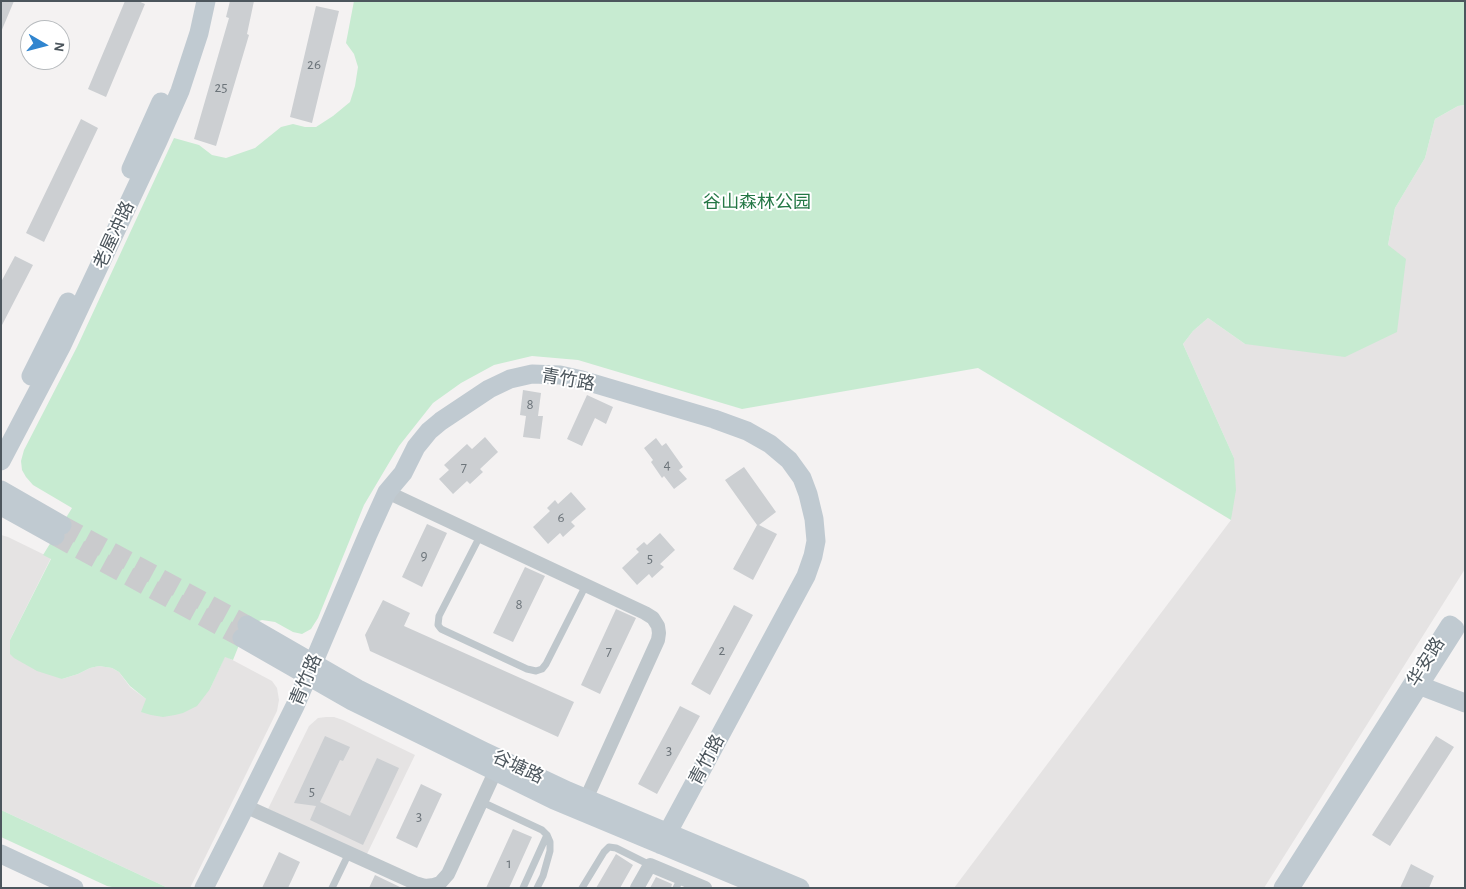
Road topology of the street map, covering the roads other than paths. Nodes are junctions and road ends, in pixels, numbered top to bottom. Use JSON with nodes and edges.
{"nodes":[{"id":1,"x":192,"y":1,"type":"edge"},
{"id":2,"x":206,"y":1,"type":"edge"},
{"id":3,"x":1,"y":435,"type":"edge"},
{"id":4,"x":1,"y":461,"type":"edge"},
{"id":5,"x":1,"y":490,"type":"edge"},
{"id":6,"x":392,"y":494,"type":"junction"},
{"id":7,"x":1,"y":506,"type":"edge"},
{"id":8,"x":480,"y":536,"type":"junction"},
{"id":9,"x":586,"y":585,"type":"junction"},
{"id":10,"x":245,"y":632,"type":"tunnel mouth"},
{"id":11,"x":315,"y":672,"type":"junction"},
{"id":12,"x":1418,"y":682,"type":"junction"},
{"id":13,"x":1465,"y":696,"type":"edge"},
{"id":14,"x":1465,"y":703,"type":"edge"},
{"id":15,"x":495,"y":772,"type":"junction"},
{"id":16,"x":586,"y":798,"type":"junction"},
{"id":17,"x":482,"y":802,"type":"junction"},
{"id":18,"x":250,"y":808,"type":"junction"},
{"id":19,"x":547,"y":835,"type":"junction"},
{"id":20,"x":663,"y":838,"type":"junction"},
{"id":21,"x":349,"y":853,"type":"junction"},
{"id":22,"x":1,"y":854,"type":"edge"},
{"id":23,"x":650,"y":865,"type":"junction"},
{"id":24,"x":679,"y":883,"type":"edge"},
{"id":25,"x":74,"y":888,"type":"edge"},
{"id":26,"x":204,"y":888,"type":"edge"},
{"id":27,"x":218,"y":888,"type":"edge"},
{"id":28,"x":332,"y":888,"type":"edge"},
{"id":29,"x":524,"y":888,"type":"edge"},
{"id":30,"x":537,"y":888,"type":"edge"},
{"id":31,"x":582,"y":888,"type":"edge"},
{"id":32,"x":637,"y":888,"type":"edge"},
{"id":33,"x":704,"y":888,"type":"edge"},
{"id":34,"x":765,"y":888,"type":"edge"},
{"id":35,"x":800,"y":888,"type":"edge"},
{"id":36,"x":1283,"y":888,"type":"edge"},
{"id":37,"x":1290,"y":888,"type":"edge"}],
"edges":[{"from":1,"to":3,"type":"main road","name":"老屋冲路"},
{"from":2,"to":4,"type":"main road","name":"老屋冲路"},
{"from":5,"to":7,"type":"main road"},
{"from":6,"to":8,"type":"street"},
{"from":6,"to":11,"type":"main road","name":"青竹路"},
{"from":6,"to":20,"type":"main road","name":"青竹路"},
{"from":8,"to":9,"type":"street"},
{"from":8,"to":9,"type":"lane"},
{"from":9,"to":16,"type":"street"},
{"from":10,"to":11,"type":"main road","name":"谷塘路"},
{"from":11,"to":15,"type":"main road","name":"谷塘路"},
{"from":11,"to":16,"type":"main road","name":"谷塘路"},
{"from":11,"to":18,"type":"main road","name":"青竹路"},
{"from":12,"to":13,"type":"main road"},
{"from":12,"to":14,"type":"main road"},
{"from":12,"to":36,"type":"main road","name":"华安路"},
{"from":12,"to":37,"type":"main road","name":"华安路"},
{"from":15,"to":17,"type":"street"},
{"from":15,"to":20,"type":"main road","name":"谷塘路"},
{"from":16,"to":20,"type":"main road","name":"谷塘路"},
{"from":17,"to":19,"type":"lane"},
{"from":17,"to":21,"type":"street"},
{"from":18,"to":21,"type":"street"},
{"from":18,"to":26,"type":"main road","name":"青竹路"},
{"from":18,"to":27,"type":"main road","name":"青竹路"},
{"from":19,"to":29,"type":"lane"},
{"from":19,"to":30,"type":"lane"},
{"from":20,"to":34,"type":"main road","name":"谷塘路"},
{"from":20,"to":35,"type":"main road","name":"谷塘路"},
{"from":21,"to":28,"type":"lane"},
{"from":22,"to":25,"type":"main road"},
{"from":23,"to":24,"type":"street"},
{"from":23,"to":31,"type":"lane"},
{"from":23,"to":32,"type":"street"},
{"from":24,"to":33,"type":"street"}]}
